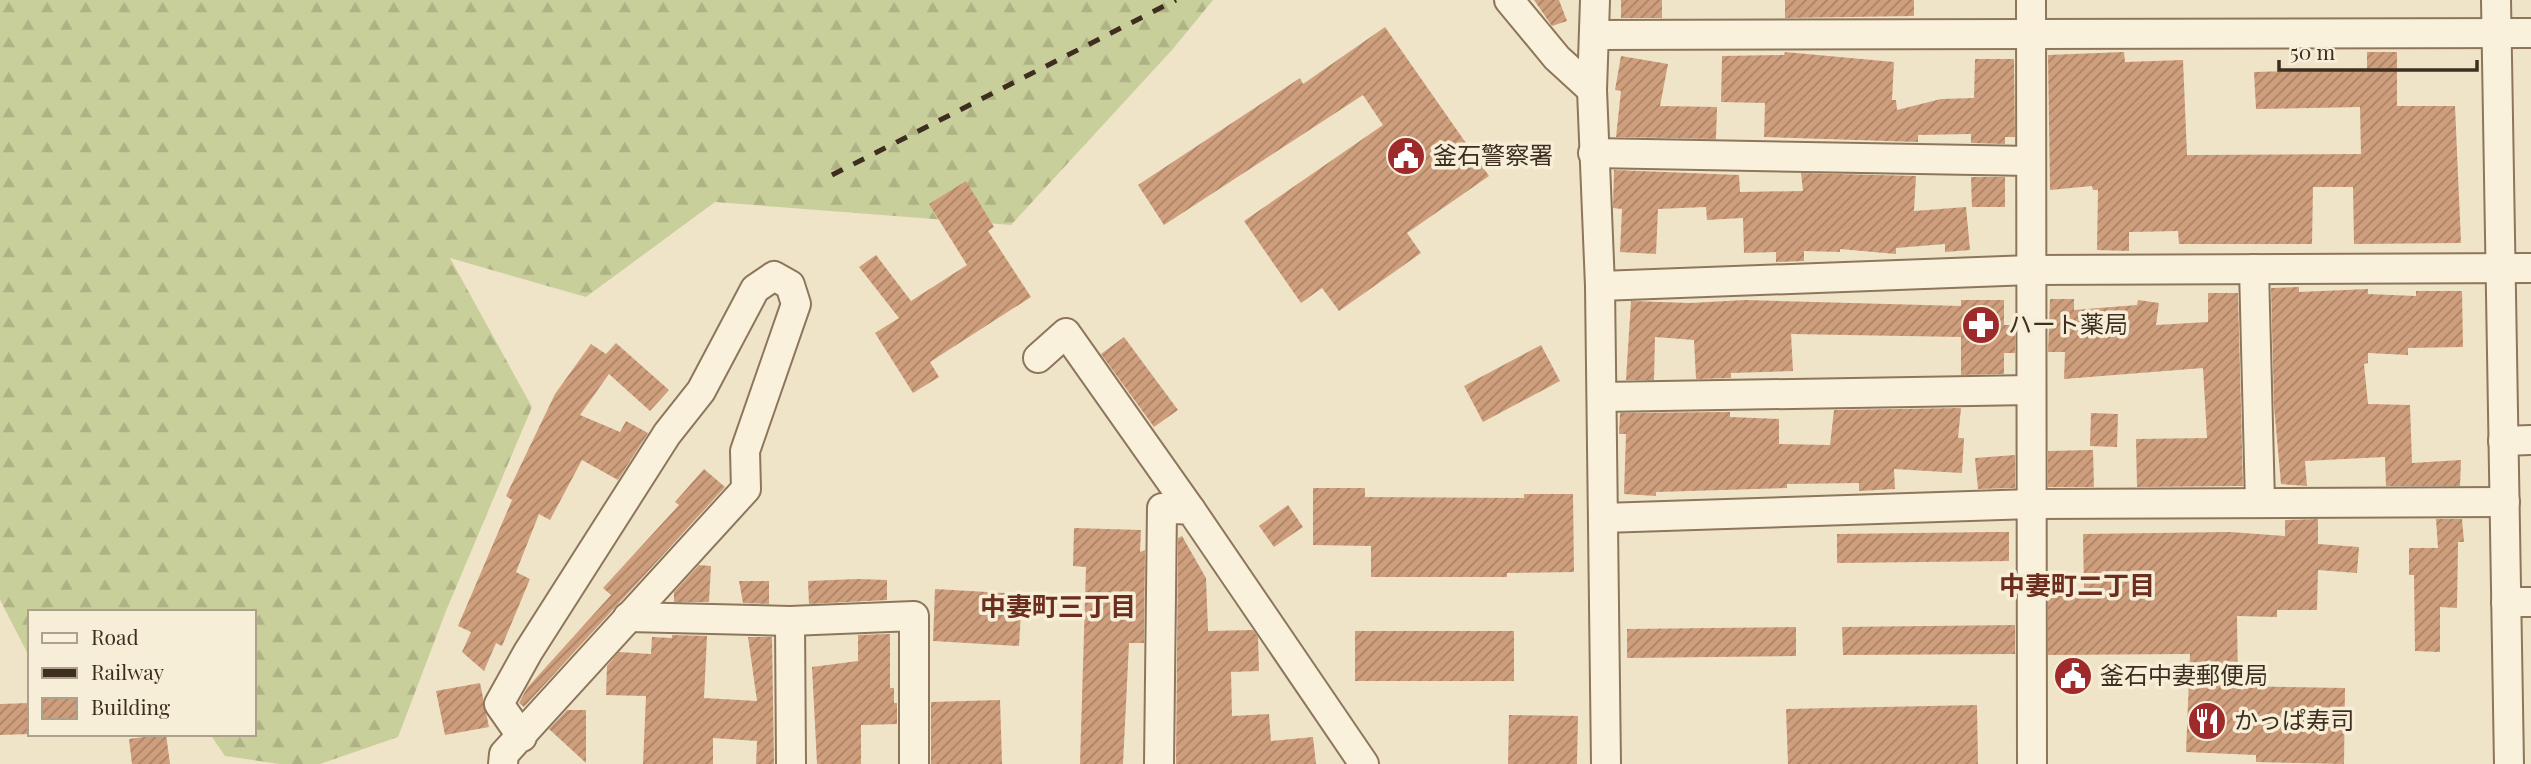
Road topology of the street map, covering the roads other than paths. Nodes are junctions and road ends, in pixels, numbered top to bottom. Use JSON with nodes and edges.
{"nodes":[{"id":1,"x":1509,"y":0,"type":"edge"},
{"id":2,"x":1595,"y":0,"type":"edge"},
{"id":3,"x":2031,"y":0,"type":"edge"},
{"id":4,"x":2496,"y":0,"type":"edge"},
{"id":5,"x":2497,"y":33,"type":"junction"},
{"id":6,"x":2531,"y":33,"type":"edge"},
{"id":7,"x":2031,"y":34,"type":"junction"},
{"id":8,"x":1594,"y":35,"type":"junction"},
{"id":9,"x":1592,"y":90,"type":"junction"},
{"id":10,"x":1593,"y":153,"type":"junction"},
{"id":11,"x":2031,"y":161,"type":"junction"},
{"id":12,"x":2501,"y":268,"type":"junction"},
{"id":13,"x":2531,"y":268,"type":"edge"},
{"id":14,"x":2254,"y":269,"type":"junction"},
{"id":15,"x":2031,"y":270,"type":"junction"},
{"id":16,"x":1600,"y":286,"type":"junction"},
{"id":17,"x":1038,"y":358,"type":"dead end"},
{"id":18,"x":2031,"y":390,"type":"junction"},
{"id":19,"x":1602,"y":397,"type":"junction"},
{"id":20,"x":2517,"y":440,"type":"edge"},
{"id":21,"x":2505,"y":502,"type":"junction"},
{"id":22,"x":2260,"y":503,"type":"junction"},
{"id":23,"x":2032,"y":504,"type":"junction"},
{"id":24,"x":1191,"y":510,"type":"junction"},
{"id":25,"x":1603,"y":518,"type":"junction"},
{"id":26,"x":2519,"y":602,"type":"edge"},
{"id":27,"x":628,"y":617,"type":"junction"},
{"id":28,"x":790,"y":621,"type":"junction"},
{"id":29,"x":523,"y":737,"type":"junction"},
{"id":30,"x":503,"y":764,"type":"edge"},
{"id":31,"x":791,"y":764,"type":"edge"},
{"id":32,"x":914,"y":764,"type":"edge"},
{"id":33,"x":1159,"y":764,"type":"edge"},
{"id":34,"x":1364,"y":764,"type":"edge"},
{"id":35,"x":1606,"y":764,"type":"edge"},
{"id":36,"x":2032,"y":764,"type":"edge"},
{"id":37,"x":2509,"y":764,"type":"edge"}],
"edges":[{"from":1,"to":9,"type":"street"},
{"from":2,"to":8,"type":"street"},
{"from":3,"to":7,"type":"street"},
{"from":4,"to":5,"type":"street"},
{"from":5,"to":6,"type":"street"},
{"from":5,"to":7,"type":"street"},
{"from":5,"to":12,"type":"street"},
{"from":7,"to":8,"type":"street"},
{"from":7,"to":11,"type":"street"},
{"from":8,"to":9,"type":"street"},
{"from":9,"to":10,"type":"street"},
{"from":10,"to":11,"type":"street"},
{"from":10,"to":16,"type":"street"},
{"from":11,"to":15,"type":"street"},
{"from":12,"to":13,"type":"street"},
{"from":12,"to":14,"type":"street"},
{"from":12,"to":20,"type":"street"},
{"from":14,"to":15,"type":"street"},
{"from":14,"to":22,"type":"street"},
{"from":15,"to":16,"type":"street"},
{"from":15,"to":18,"type":"street"},
{"from":16,"to":19,"type":"street"},
{"from":17,"to":24,"type":"street"},
{"from":18,"to":19,"type":"street"},
{"from":18,"to":23,"type":"street"},
{"from":19,"to":25,"type":"street"},
{"from":20,"to":21,"type":"street"},
{"from":21,"to":22,"type":"street"},
{"from":21,"to":26,"type":"street"},
{"from":22,"to":23,"type":"street"},
{"from":23,"to":25,"type":"street"},
{"from":23,"to":36,"type":"street"},
{"from":24,"to":33,"type":"street"},
{"from":24,"to":34,"type":"street"},
{"from":25,"to":35,"type":"street"},
{"from":26,"to":37,"type":"street"},
{"from":27,"to":28,"type":"street"},
{"from":27,"to":29,"type":"street"},
{"from":27,"to":29,"type":"street"},
{"from":28,"to":31,"type":"street"},
{"from":28,"to":32,"type":"street"},
{"from":29,"to":30,"type":"street"}]}
